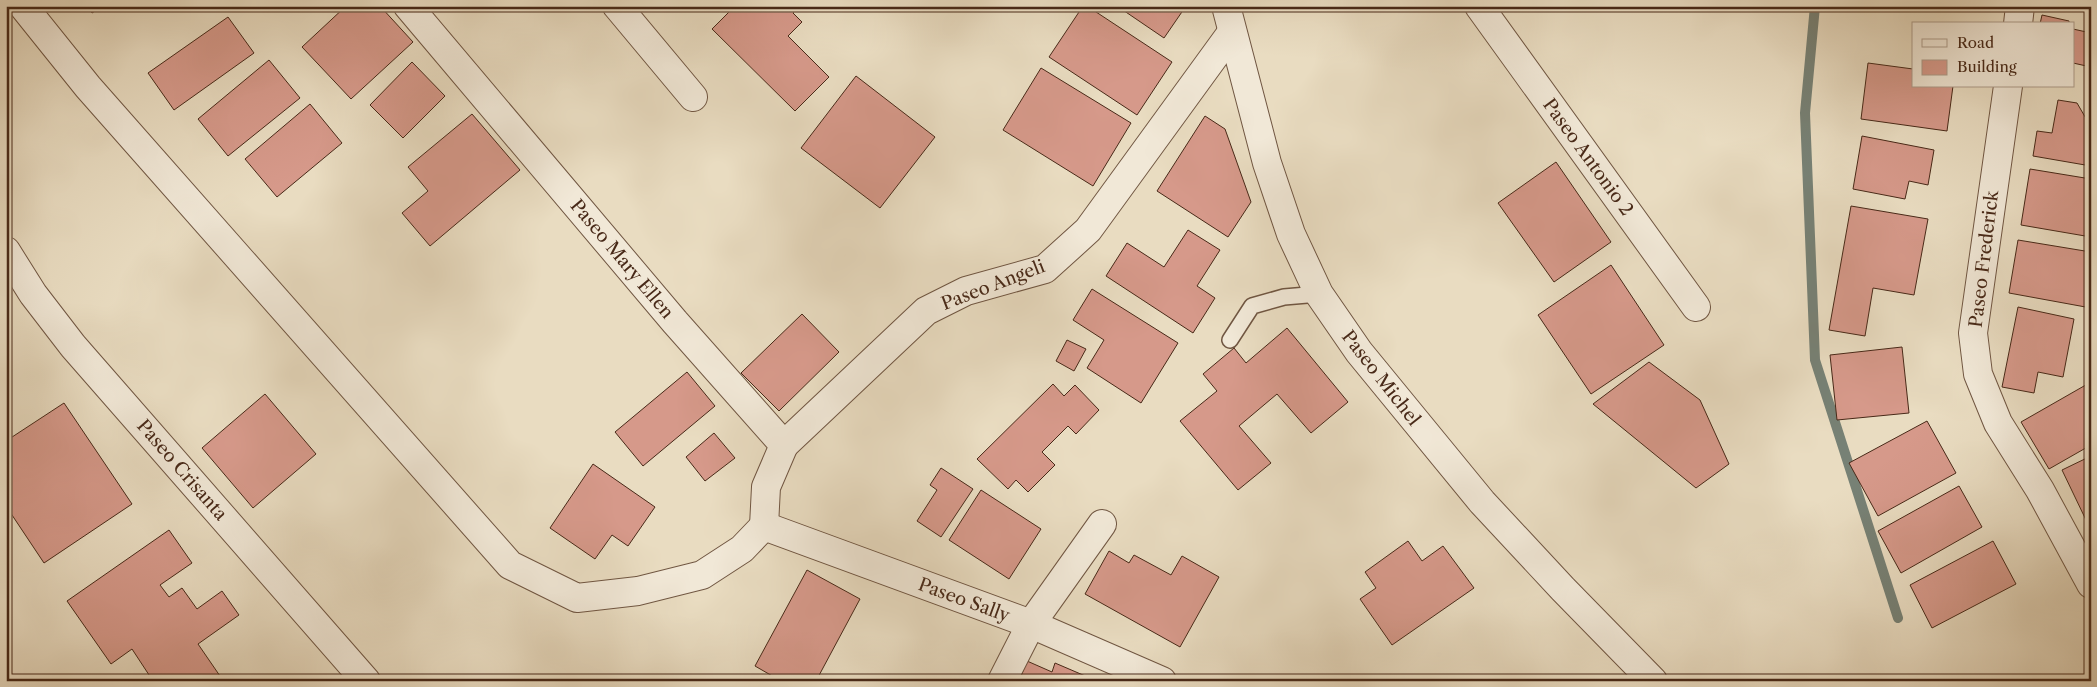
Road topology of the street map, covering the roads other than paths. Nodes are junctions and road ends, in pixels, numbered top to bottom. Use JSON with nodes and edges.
{"nodes":[{"id":1,"x":23,"y":6,"type":"edge"},
{"id":2,"x":408,"y":6,"type":"edge"},
{"id":3,"x":617,"y":6,"type":"edge"},
{"id":4,"x":1479,"y":6,"type":"edge"},
{"id":5,"x":2020,"y":6,"type":"edge"},
{"id":6,"x":1229,"y":19,"type":"edge"},
{"id":7,"x":2018,"y":22,"type":"edge"},
{"id":8,"x":2008,"y":88,"type":"edge"},
{"id":9,"x":693,"y":97,"type":"dead end"},
{"id":10,"x":6,"y":251,"type":"edge"},
{"id":11,"x":1319,"y":294,"type":"junction"},
{"id":12,"x":1696,"y":307,"type":"dead end"},
{"id":13,"x":1230,"y":340,"type":"dead end"},
{"id":14,"x":784,"y":445,"type":"junction"},
{"id":15,"x":1102,"y":524,"type":"dead end"},
{"id":16,"x":764,"y":526,"type":"junction"},
{"id":17,"x":2091,"y":584,"type":"edge"},
{"id":18,"x":1032,"y":624,"type":"junction"},
{"id":19,"x":366,"y":681,"type":"edge"},
{"id":20,"x":1002,"y":681,"type":"edge"},
{"id":21,"x":1162,"y":681,"type":"edge"},
{"id":22,"x":1653,"y":681,"type":"edge"}],
"edges":[{"from":1,"to":16,"type":"street"},
{"from":2,"to":14,"type":"street","name":"Paseo Mary Ellen"},
{"from":3,"to":9,"type":"street"},
{"from":4,"to":12,"type":"street","name":"Paseo Antonio 2"},
{"from":5,"to":7,"type":"street"},
{"from":6,"to":11,"type":"street","name":"Paseo Michel"},
{"from":6,"to":14,"type":"street","name":"Paseo Angeli"},
{"from":8,"to":17,"type":"street","name":"Paseo Frederick"},
{"from":10,"to":19,"type":"street","name":"Paseo Crisanta"},
{"from":11,"to":13,"type":"lane"},
{"from":11,"to":22,"type":"street","name":"Paseo Michel"},
{"from":14,"to":16,"type":"street"},
{"from":15,"to":18,"type":"street"},
{"from":16,"to":18,"type":"street","name":"Paseo Sally"},
{"from":18,"to":20,"type":"street"},
{"from":18,"to":21,"type":"street","name":"Paseo Sally"}]}
